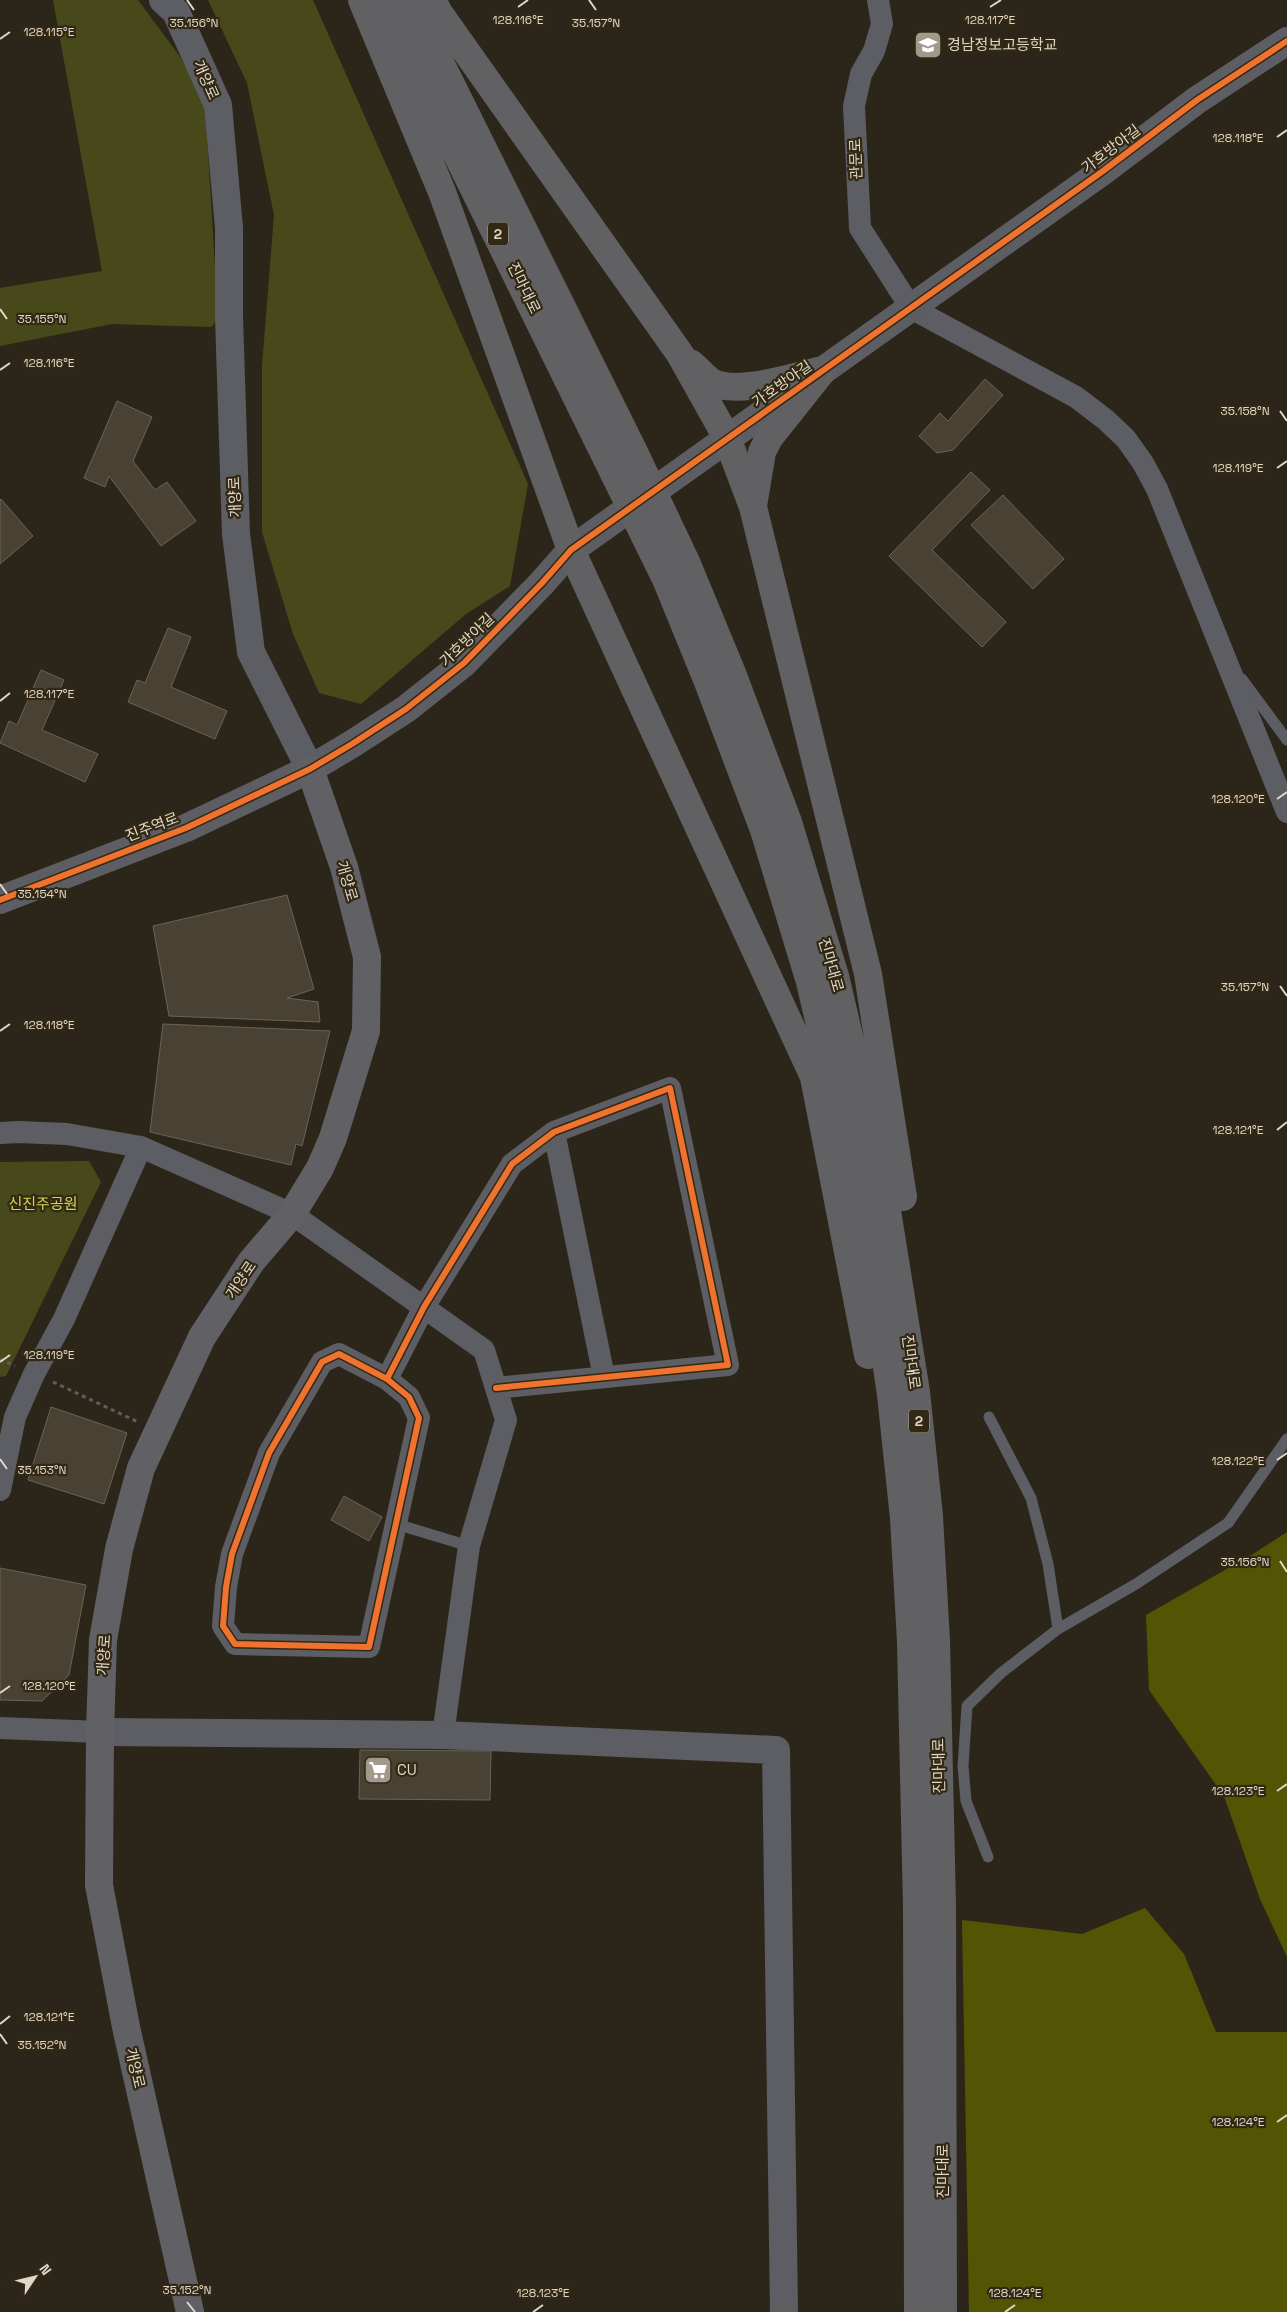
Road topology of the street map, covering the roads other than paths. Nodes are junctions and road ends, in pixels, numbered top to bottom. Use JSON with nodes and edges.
{"nodes":[{"id":1,"x":164,"y":0,"type":"edge"},
{"id":2,"x":362,"y":0,"type":"edge"},
{"id":3,"x":381,"y":0,"type":"edge"},
{"id":4,"x":408,"y":0,"type":"edge"},
{"id":5,"x":432,"y":0,"type":"edge"},
{"id":6,"x":878,"y":0,"type":"edge"},
{"id":7,"x":1287,"y":40,"type":"edge"},
{"id":8,"x":911,"y":308,"type":"junction"},
{"id":9,"x":680,"y":354,"type":"junction"},
{"id":10,"x":823,"y":370,"type":"junction"},
{"id":11,"x":727,"y":438,"type":"junction"},
{"id":12,"x":753,"y":508,"type":"junction"},
{"id":13,"x":571,"y":550,"type":"junction"},
{"id":14,"x":677,"y":572,"type":"junction"},
{"id":15,"x":1225,"y":654,"type":"junction"},
{"id":16,"x":1287,"y":740,"type":"edge"},
{"id":17,"x":310,"y":769,"type":"junction"},
{"id":18,"x":1287,"y":812,"type":"edge"},
{"id":19,"x":0,"y":900,"type":"edge"},
{"id":20,"x":554,"y":1132,"type":"junction"},
{"id":21,"x":0,"y":1133,"type":"edge"},
{"id":22,"x":141,"y":1148,"type":"junction"},
{"id":23,"x":292,"y":1214,"type":"junction"},
{"id":24,"x":900,"y":1288,"type":"junction"},
{"id":25,"x":424,"y":1306,"type":"junction"},
{"id":26,"x":604,"y":1377,"type":"junction"},
{"id":27,"x":387,"y":1379,"type":"junction"},
{"id":28,"x":496,"y":1388,"type":"junction"},
{"id":29,"x":890,"y":1395,"type":"junction"},
{"id":30,"x":989,"y":1417,"type":"dead end"},
{"id":31,"x":1287,"y":1439,"type":"edge"},
{"id":32,"x":0,"y":1490,"type":"edge"},
{"id":33,"x":396,"y":1524,"type":"junction"},
{"id":34,"x":469,"y":1546,"type":"junction"},
{"id":35,"x":1058,"y":1629,"type":"junction"},
{"id":36,"x":0,"y":1728,"type":"edge"},
{"id":37,"x":100,"y":1732,"type":"junction"},
{"id":38,"x":443,"y":1735,"type":"junction"},
{"id":39,"x":988,"y":1857,"type":"dead end"},
{"id":40,"x":190,"y":2312,"type":"edge"},
{"id":41,"x":784,"y":2312,"type":"edge"},
{"id":42,"x":918,"y":2312,"type":"edge"},
{"id":43,"x":943,"y":2312,"type":"edge"}],
"edges":[{"from":1,"to":17,"type":"street","name":"개양로"},
{"from":2,"to":13,"type":"highway"},
{"from":3,"to":14,"type":"highway","name":"진마대로","number":"2"},
{"from":4,"to":14,"type":"highway","name":"진마대로","number":"2"},
{"from":5,"to":9,"type":"highway"},
{"from":6,"to":8,"type":"street","name":"관문로"},
{"from":7,"to":8,"type":"street","name":"가호방아길"},
{"from":8,"to":10,"type":"street","name":"가호방아길"},
{"from":8,"to":15,"type":"street"},
{"from":9,"to":10,"type":"highway"},
{"from":9,"to":11,"type":"highway"},
{"from":10,"to":11,"type":"street","name":"가호방아길"},
{"from":10,"to":12,"type":"highway"},
{"from":11,"to":12,"type":"highway"},
{"from":11,"to":13,"type":"street","name":"가호방아길"},
{"from":12,"to":24,"type":"highway"},
{"from":13,"to":17,"type":"street","name":"가호방아길"},
{"from":13,"to":29,"type":"highway"},
{"from":14,"to":24,"type":"highway","name":"진마대로","number":"2"},
{"from":14,"to":29,"type":"highway","name":"진마대로","number":"2"},
{"from":15,"to":16,"type":"lane"},
{"from":15,"to":18,"type":"street"},
{"from":17,"to":19,"type":"street","name":"진주역로"},
{"from":17,"to":23,"type":"main road","name":"개양로"},
{"from":20,"to":25,"type":"street"},
{"from":20,"to":26,"type":"street"},
{"from":20,"to":26,"type":"street"},
{"from":21,"to":22,"type":"street"},
{"from":22,"to":23,"type":"street"},
{"from":22,"to":32,"type":"street"},
{"from":23,"to":25,"type":"street"},
{"from":23,"to":37,"type":"main road","name":"개양로"},
{"from":24,"to":43,"type":"highway","name":"진마대로","number":"2"},
{"from":25,"to":27,"type":"street"},
{"from":25,"to":28,"type":"street"},
{"from":26,"to":28,"type":"street"},
{"from":27,"to":33,"type":"street"},
{"from":27,"to":33,"type":"street"},
{"from":28,"to":34,"type":"street"},
{"from":29,"to":42,"type":"highway","name":"진마대로","number":"2"},
{"from":30,"to":35,"type":"lane"},
{"from":31,"to":35,"type":"lane"},
{"from":33,"to":34,"type":"lane"},
{"from":34,"to":38,"type":"street"},
{"from":35,"to":39,"type":"lane"},
{"from":36,"to":37,"type":"street"},
{"from":37,"to":38,"type":"street"},
{"from":37,"to":40,"type":"main road","name":"개양로"},
{"from":38,"to":41,"type":"street"}]}
